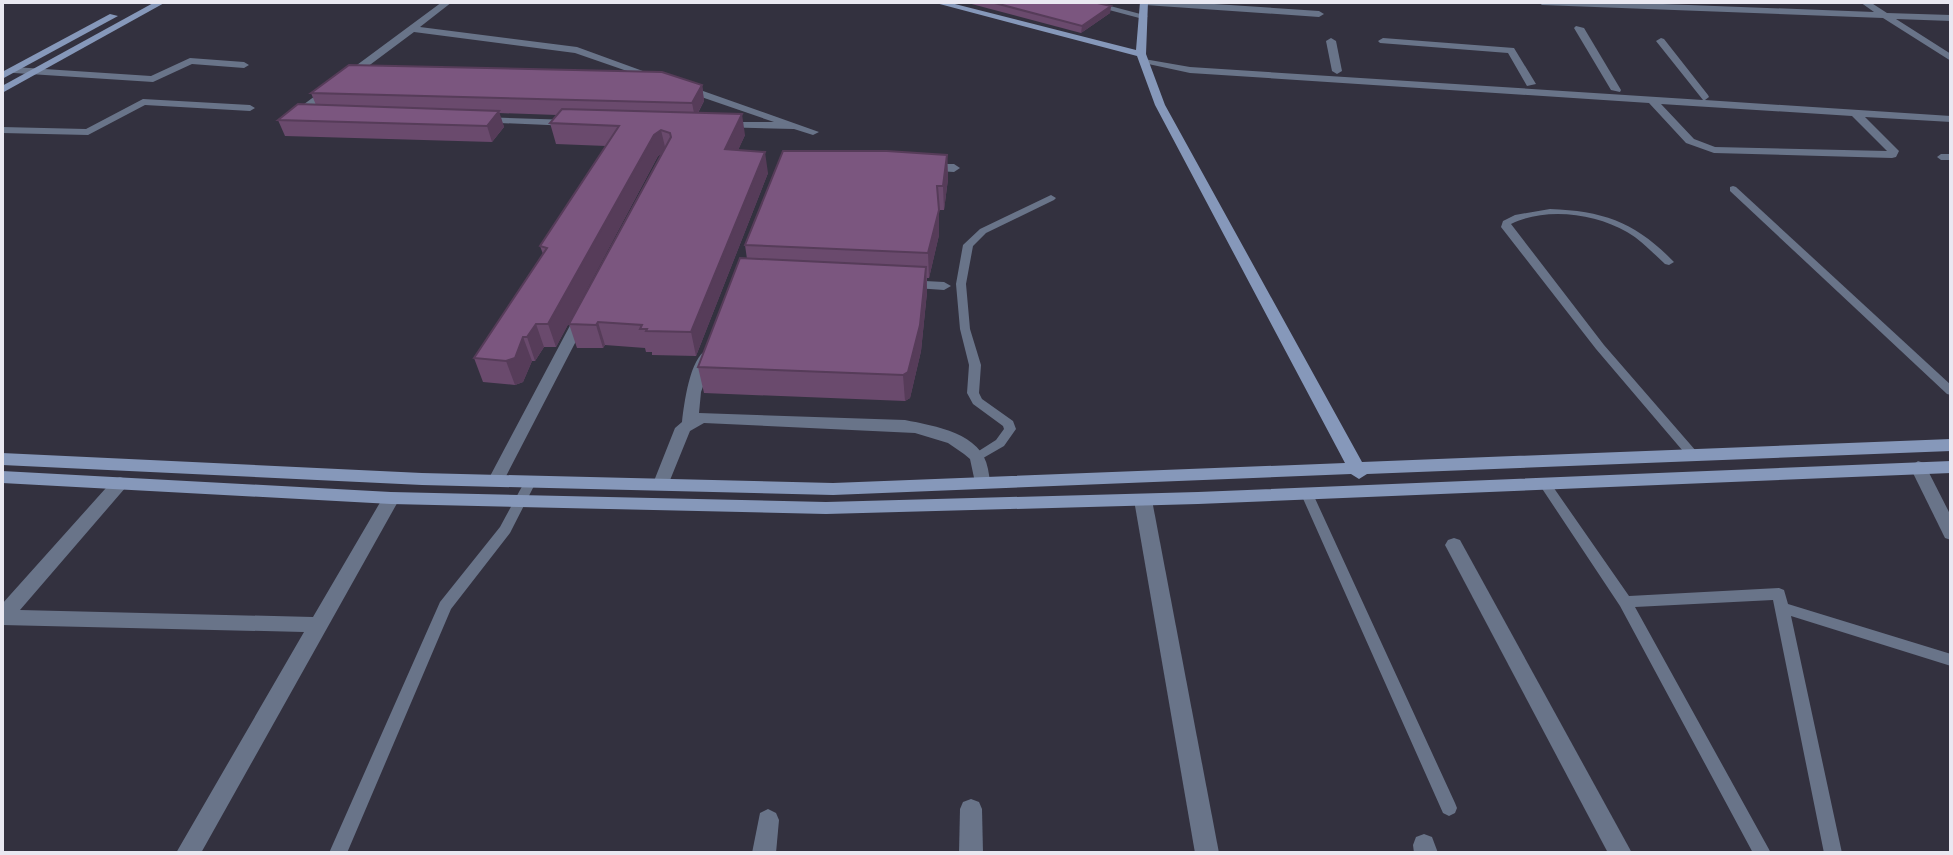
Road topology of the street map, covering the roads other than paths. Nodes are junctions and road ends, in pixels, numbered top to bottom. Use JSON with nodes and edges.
{"nodes":[{"id":1,"x":140,"y":2,"type":"edge"},
{"id":2,"x":162,"y":2,"type":"edge"},
{"id":3,"x":448,"y":2,"type":"edge"},
{"id":4,"x":936,"y":2,"type":"edge"},
{"id":5,"x":1083,"y":2,"type":"edge"},
{"id":6,"x":1542,"y":2,"type":"edge"},
{"id":7,"x":1864,"y":2,"type":"edge"},
{"id":8,"x":1144,"y":7,"type":"edge"},
{"id":9,"x":1319,"y":14,"type":"dead end"},
{"id":10,"x":1887,"y":17,"type":"junction"},
{"id":11,"x":1951,"y":18,"type":"edge"},
{"id":12,"x":1579,"y":28,"type":"dead end"},
{"id":13,"x":413,"y":29,"type":"junction"},
{"id":14,"x":1331,"y":41,"type":"dead end"},
{"id":15,"x":1383,"y":41,"type":"dead end"},
{"id":16,"x":1661,"y":41,"type":"dead end"},
{"id":17,"x":1925,"y":41,"type":"junction"},
{"id":18,"x":1951,"y":42,"type":"edge"},
{"id":19,"x":1143,"y":58,"type":"junction"},
{"id":20,"x":1951,"y":58,"type":"edge"},
{"id":21,"x":1162,"y":63,"type":"junction"},
{"id":22,"x":244,"y":65,"type":"dead end"},
{"id":23,"x":14,"y":70,"type":"junction"},
{"id":24,"x":36,"y":71,"type":"junction"},
{"id":25,"x":1337,"y":71,"type":"junction"},
{"id":26,"x":350,"y":73,"type":"junction"},
{"id":27,"x":366,"y":74,"type":"edge"},
{"id":28,"x":2,"y":76,"type":"edge"},
{"id":29,"x":1395,"y":79,"type":"junction"},
{"id":30,"x":625,"y":82,"type":"edge"},
{"id":31,"x":671,"y":83,"type":"junction"},
{"id":32,"x":1531,"y":84,"type":"junction"},
{"id":33,"x":2,"y":90,"type":"edge"},
{"id":34,"x":1616,"y":90,"type":"junction"},
{"id":35,"x":1704,"y":97,"type":"junction"},
{"id":36,"x":1658,"y":98,"type":"junction"},
{"id":37,"x":250,"y":108,"type":"dead end"},
{"id":38,"x":1855,"y":113,"type":"junction"},
{"id":39,"x":297,"y":114,"type":"junction"},
{"id":40,"x":312,"y":115,"type":"edge"},
{"id":41,"x":1951,"y":116,"type":"edge"},
{"id":42,"x":466,"y":120,"type":"edge"},
{"id":43,"x":286,"y":123,"type":"edge"},
{"id":44,"x":583,"y":123,"type":"edge"},
{"id":45,"x":704,"y":125,"type":"edge"},
{"id":46,"x":795,"y":126,"type":"junction"},
{"id":47,"x":2,"y":130,"type":"edge"},
{"id":48,"x":813,"y":132,"type":"dead end"},
{"id":49,"x":908,"y":168,"type":"edge"},
{"id":50,"x":954,"y":168,"type":"dead end"},
{"id":51,"x":1733,"y":189,"type":"dead end"},
{"id":52,"x":1051,"y":198,"type":"dead end"},
{"id":53,"x":1669,"y":262,"type":"dead end"},
{"id":54,"x":896,"y":284,"type":"edge"},
{"id":55,"x":944,"y":286,"type":"dead end"},
{"id":56,"x":592,"y":297,"type":"edge"},
{"id":57,"x":715,"y":335,"type":"edge"},
{"id":58,"x":1951,"y":391,"type":"edge"},
{"id":59,"x":690,"y":422,"type":"junction"},
{"id":60,"x":1951,"y":445,"type":"edge"},
{"id":61,"x":1692,"y":454,"type":"junction"},
{"id":62,"x":978,"y":457,"type":"junction"},
{"id":63,"x":2,"y":459,"type":"edge"},
{"id":64,"x":1918,"y":467,"type":"junction"},
{"id":65,"x":1951,"y":467,"type":"edge"},
{"id":66,"x":1355,"y":468,"type":"junction"},
{"id":67,"x":2,"y":477,"type":"edge"},
{"id":68,"x":496,"y":480,"type":"junction"},
{"id":69,"x":530,"y":482,"type":"junction"},
{"id":70,"x":120,"y":483,"type":"junction"},
{"id":71,"x":982,"y":483,"type":"junction"},
{"id":72,"x":1545,"y":484,"type":"junction"},
{"id":73,"x":660,"y":486,"type":"junction"},
{"id":74,"x":1370,"y":492,"type":"junction"},
{"id":75,"x":1307,"y":494,"type":"junction"},
{"id":76,"x":391,"y":498,"type":"junction"},
{"id":77,"x":1143,"y":500,"type":"junction"},
{"id":78,"x":520,"y":501,"type":"junction"},
{"id":79,"x":1951,"y":533,"type":"edge"},
{"id":80,"x":1454,"y":545,"type":"dead end"},
{"id":81,"x":1625,"y":602,"type":"junction"},
{"id":82,"x":1782,"y":608,"type":"junction"},
{"id":83,"x":2,"y":617,"type":"edge"},
{"id":84,"x":317,"y":625,"type":"junction"},
{"id":85,"x":1951,"y":660,"type":"edge"},
{"id":86,"x":1449,"y":808,"type":"dead end"},
{"id":87,"x":971,"y":809,"type":"dead end"},
{"id":88,"x":768,"y":820,"type":"dead end"},
{"id":89,"x":188,"y":853,"type":"edge"},
{"id":90,"x":338,"y":853,"type":"edge"},
{"id":91,"x":764,"y":853,"type":"edge"},
{"id":92,"x":971,"y":853,"type":"edge"},
{"id":93,"x":1207,"y":853,"type":"edge"},
{"id":94,"x":1620,"y":853,"type":"edge"},
{"id":95,"x":1762,"y":853,"type":"edge"},
{"id":96,"x":1833,"y":853,"type":"edge"}],
"edges":[{"from":1,"to":23,"type":"street"},
{"from":2,"to":24,"type":"street"},
{"from":3,"to":13,"type":"street"},
{"from":4,"to":19,"type":"street"},
{"from":5,"to":8,"type":"street"},
{"from":6,"to":10,"type":"street"},
{"from":7,"to":10,"type":"street"},
{"from":8,"to":9,"type":"street"},
{"from":8,"to":19,"type":"street"},
{"from":10,"to":11,"type":"street"},
{"from":10,"to":17,"type":"street"},
{"from":12,"to":34,"type":"street"},
{"from":13,"to":26,"type":"street"},
{"from":13,"to":31,"type":"street"},
{"from":14,"to":25,"type":"street"},
{"from":15,"to":32,"type":"street"},
{"from":16,"to":35,"type":"street"},
{"from":17,"to":18,"type":"street"},
{"from":17,"to":20,"type":"street"},
{"from":19,"to":21,"type":"street"},
{"from":19,"to":66,"type":"street"},
{"from":21,"to":25,"type":"street"},
{"from":21,"to":29,"type":"street"},
{"from":22,"to":24,"type":"street"},
{"from":23,"to":24,"type":"street"},
{"from":23,"to":28,"type":"street"},
{"from":24,"to":33,"type":"street"},
{"from":25,"to":29,"type":"street"},
{"from":26,"to":27,"type":"street"},
{"from":26,"to":39,"type":"street"},
{"from":29,"to":32,"type":"street"},
{"from":29,"to":36,"type":"street"},
{"from":30,"to":31,"type":"street"},
{"from":31,"to":46,"type":"street"},
{"from":32,"to":34,"type":"street"},
{"from":34,"to":36,"type":"street"},
{"from":35,"to":36,"type":"street"},
{"from":35,"to":41,"type":"street"},
{"from":36,"to":38,"type":"street"},
{"from":36,"to":38,"type":"street"},
{"from":37,"to":47,"type":"street"},
{"from":38,"to":41,"type":"street"},
{"from":39,"to":40,"type":"street"},
{"from":39,"to":43,"type":"street"},
{"from":42,"to":44,"type":"street"},
{"from":45,"to":46,"type":"street"},
{"from":46,"to":48,"type":"street"},
{"from":49,"to":50,"type":"street"},
{"from":51,"to":58,"type":"lane"},
{"from":52,"to":62,"type":"lane"},
{"from":53,"to":61,"type":"lane"},
{"from":54,"to":55,"type":"street"},
{"from":56,"to":68,"type":"street"},
{"from":57,"to":59,"type":"street"},
{"from":59,"to":62,"type":"street"},
{"from":59,"to":73,"type":"street"},
{"from":60,"to":61,"type":"street"},
{"from":61,"to":66,"type":"street"},
{"from":62,"to":71,"type":"street"},
{"from":63,"to":68,"type":"street"},
{"from":64,"to":65,"type":"street"},
{"from":64,"to":72,"type":"street"},
{"from":64,"to":79,"type":"street"},
{"from":66,"to":71,"type":"street"},
{"from":66,"to":74,"type":"street"},
{"from":67,"to":70,"type":"street"},
{"from":68,"to":69,"type":"street"},
{"from":69,"to":73,"type":"street"},
{"from":69,"to":78,"type":"lane"},
{"from":70,"to":76,"type":"street"},
{"from":70,"to":83,"type":"street"},
{"from":71,"to":73,"type":"street"},
{"from":72,"to":74,"type":"street"},
{"from":72,"to":81,"type":"lane"},
{"from":74,"to":75,"type":"street"},
{"from":75,"to":77,"type":"street"},
{"from":75,"to":86,"type":"lane"},
{"from":76,"to":78,"type":"street"},
{"from":76,"to":84,"type":"street"},
{"from":77,"to":78,"type":"street"},
{"from":77,"to":93,"type":"street"},
{"from":78,"to":90,"type":"lane"},
{"from":80,"to":94,"type":"street"},
{"from":81,"to":82,"type":"lane"},
{"from":81,"to":95,"type":"lane"},
{"from":82,"to":85,"type":"lane"},
{"from":82,"to":96,"type":"lane"},
{"from":83,"to":84,"type":"street"},
{"from":84,"to":89,"type":"street"},
{"from":87,"to":92,"type":"street"},
{"from":88,"to":91,"type":"street"}]}
